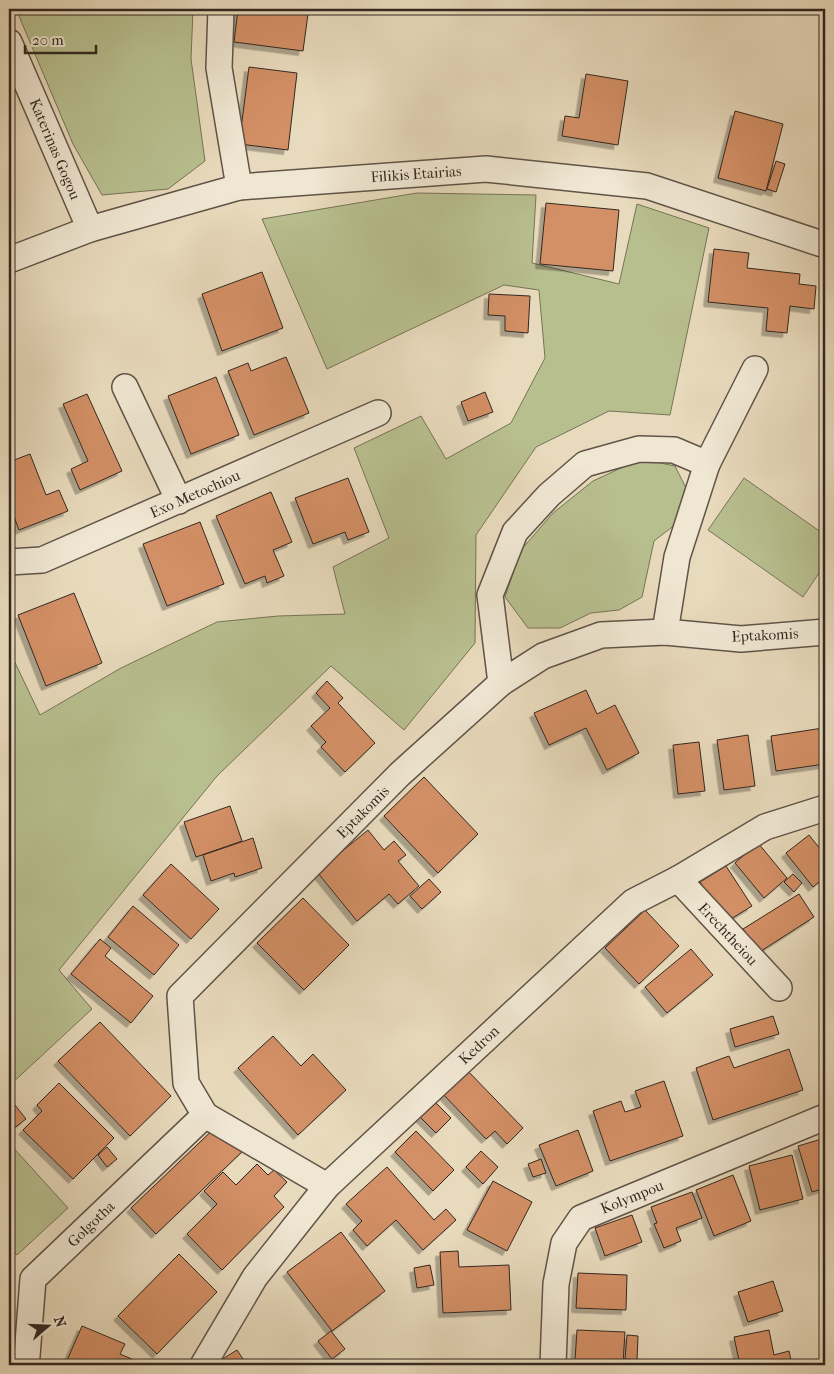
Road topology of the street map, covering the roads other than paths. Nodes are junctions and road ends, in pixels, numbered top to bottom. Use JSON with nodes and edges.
{"nodes":[{"id":1,"x":221,"y":9,"type":"edge"},
{"id":2,"x":9,"y":42,"type":"edge"},
{"id":3,"x":239,"y":187,"type":"junction"},
{"id":4,"x":90,"y":229,"type":"junction"},
{"id":5,"x":825,"y":244,"type":"edge"},
{"id":6,"x":9,"y":260,"type":"edge"},
{"id":7,"x":754,"y":369,"type":"dead end"},
{"id":8,"x":125,"y":387,"type":"dead end"},
{"id":9,"x":378,"y":413,"type":"dead end"},
{"id":10,"x":707,"y":464,"type":"junction"},
{"id":11,"x":179,"y":501,"type":"junction"},
{"id":12,"x":9,"y":562,"type":"edge"},
{"id":13,"x":665,"y":632,"type":"junction"},
{"id":14,"x":825,"y":632,"type":"edge"},
{"id":15,"x":501,"y":683,"type":"junction"},
{"id":16,"x":825,"y":808,"type":"edge"},
{"id":17,"x":678,"y":879,"type":"junction"},
{"id":18,"x":779,"y":988,"type":"dead end"},
{"id":19,"x":205,"y":1115,"type":"junction"},
{"id":20,"x":825,"y":1118,"type":"edge"},
{"id":21,"x":327,"y":1186,"type":"junction"},
{"id":22,"x":27,"y":1356,"type":"dead end"},
{"id":23,"x":203,"y":1365,"type":"edge"},
{"id":24,"x":553,"y":1365,"type":"edge"}],
"edges":[{"from":1,"to":3,"type":"street"},
{"from":2,"to":4,"type":"street","name":"Katerinas Gogou"},
{"from":3,"to":4,"type":"street","name":"Filikis Etairias"},
{"from":3,"to":5,"type":"street","name":"Filikis Etairias"},
{"from":4,"to":6,"type":"street","name":"Filikis Etairias"},
{"from":7,"to":10,"type":"street"},
{"from":8,"to":11,"type":"street"},
{"from":9,"to":11,"type":"street","name":"Exo Metochiou"},
{"from":10,"to":13,"type":"street"},
{"from":10,"to":15,"type":"street"},
{"from":11,"to":12,"type":"street","name":"Exo Metochiou"},
{"from":13,"to":14,"type":"street","name":"Eptakomis"},
{"from":13,"to":15,"type":"street","name":"Eptakomis"},
{"from":15,"to":19,"type":"street","name":"Eptakomis"},
{"from":16,"to":17,"type":"street","name":"Kedron"},
{"from":17,"to":18,"type":"street","name":"Erechtheiou"},
{"from":17,"to":21,"type":"street","name":"Kedron"},
{"from":19,"to":21,"type":"street","name":"Eptakomis"},
{"from":19,"to":22,"type":"street","name":"Golgotha"},
{"from":20,"to":24,"type":"street","name":"Kolympou"},
{"from":21,"to":23,"type":"street","name":"Kedron"}]}
